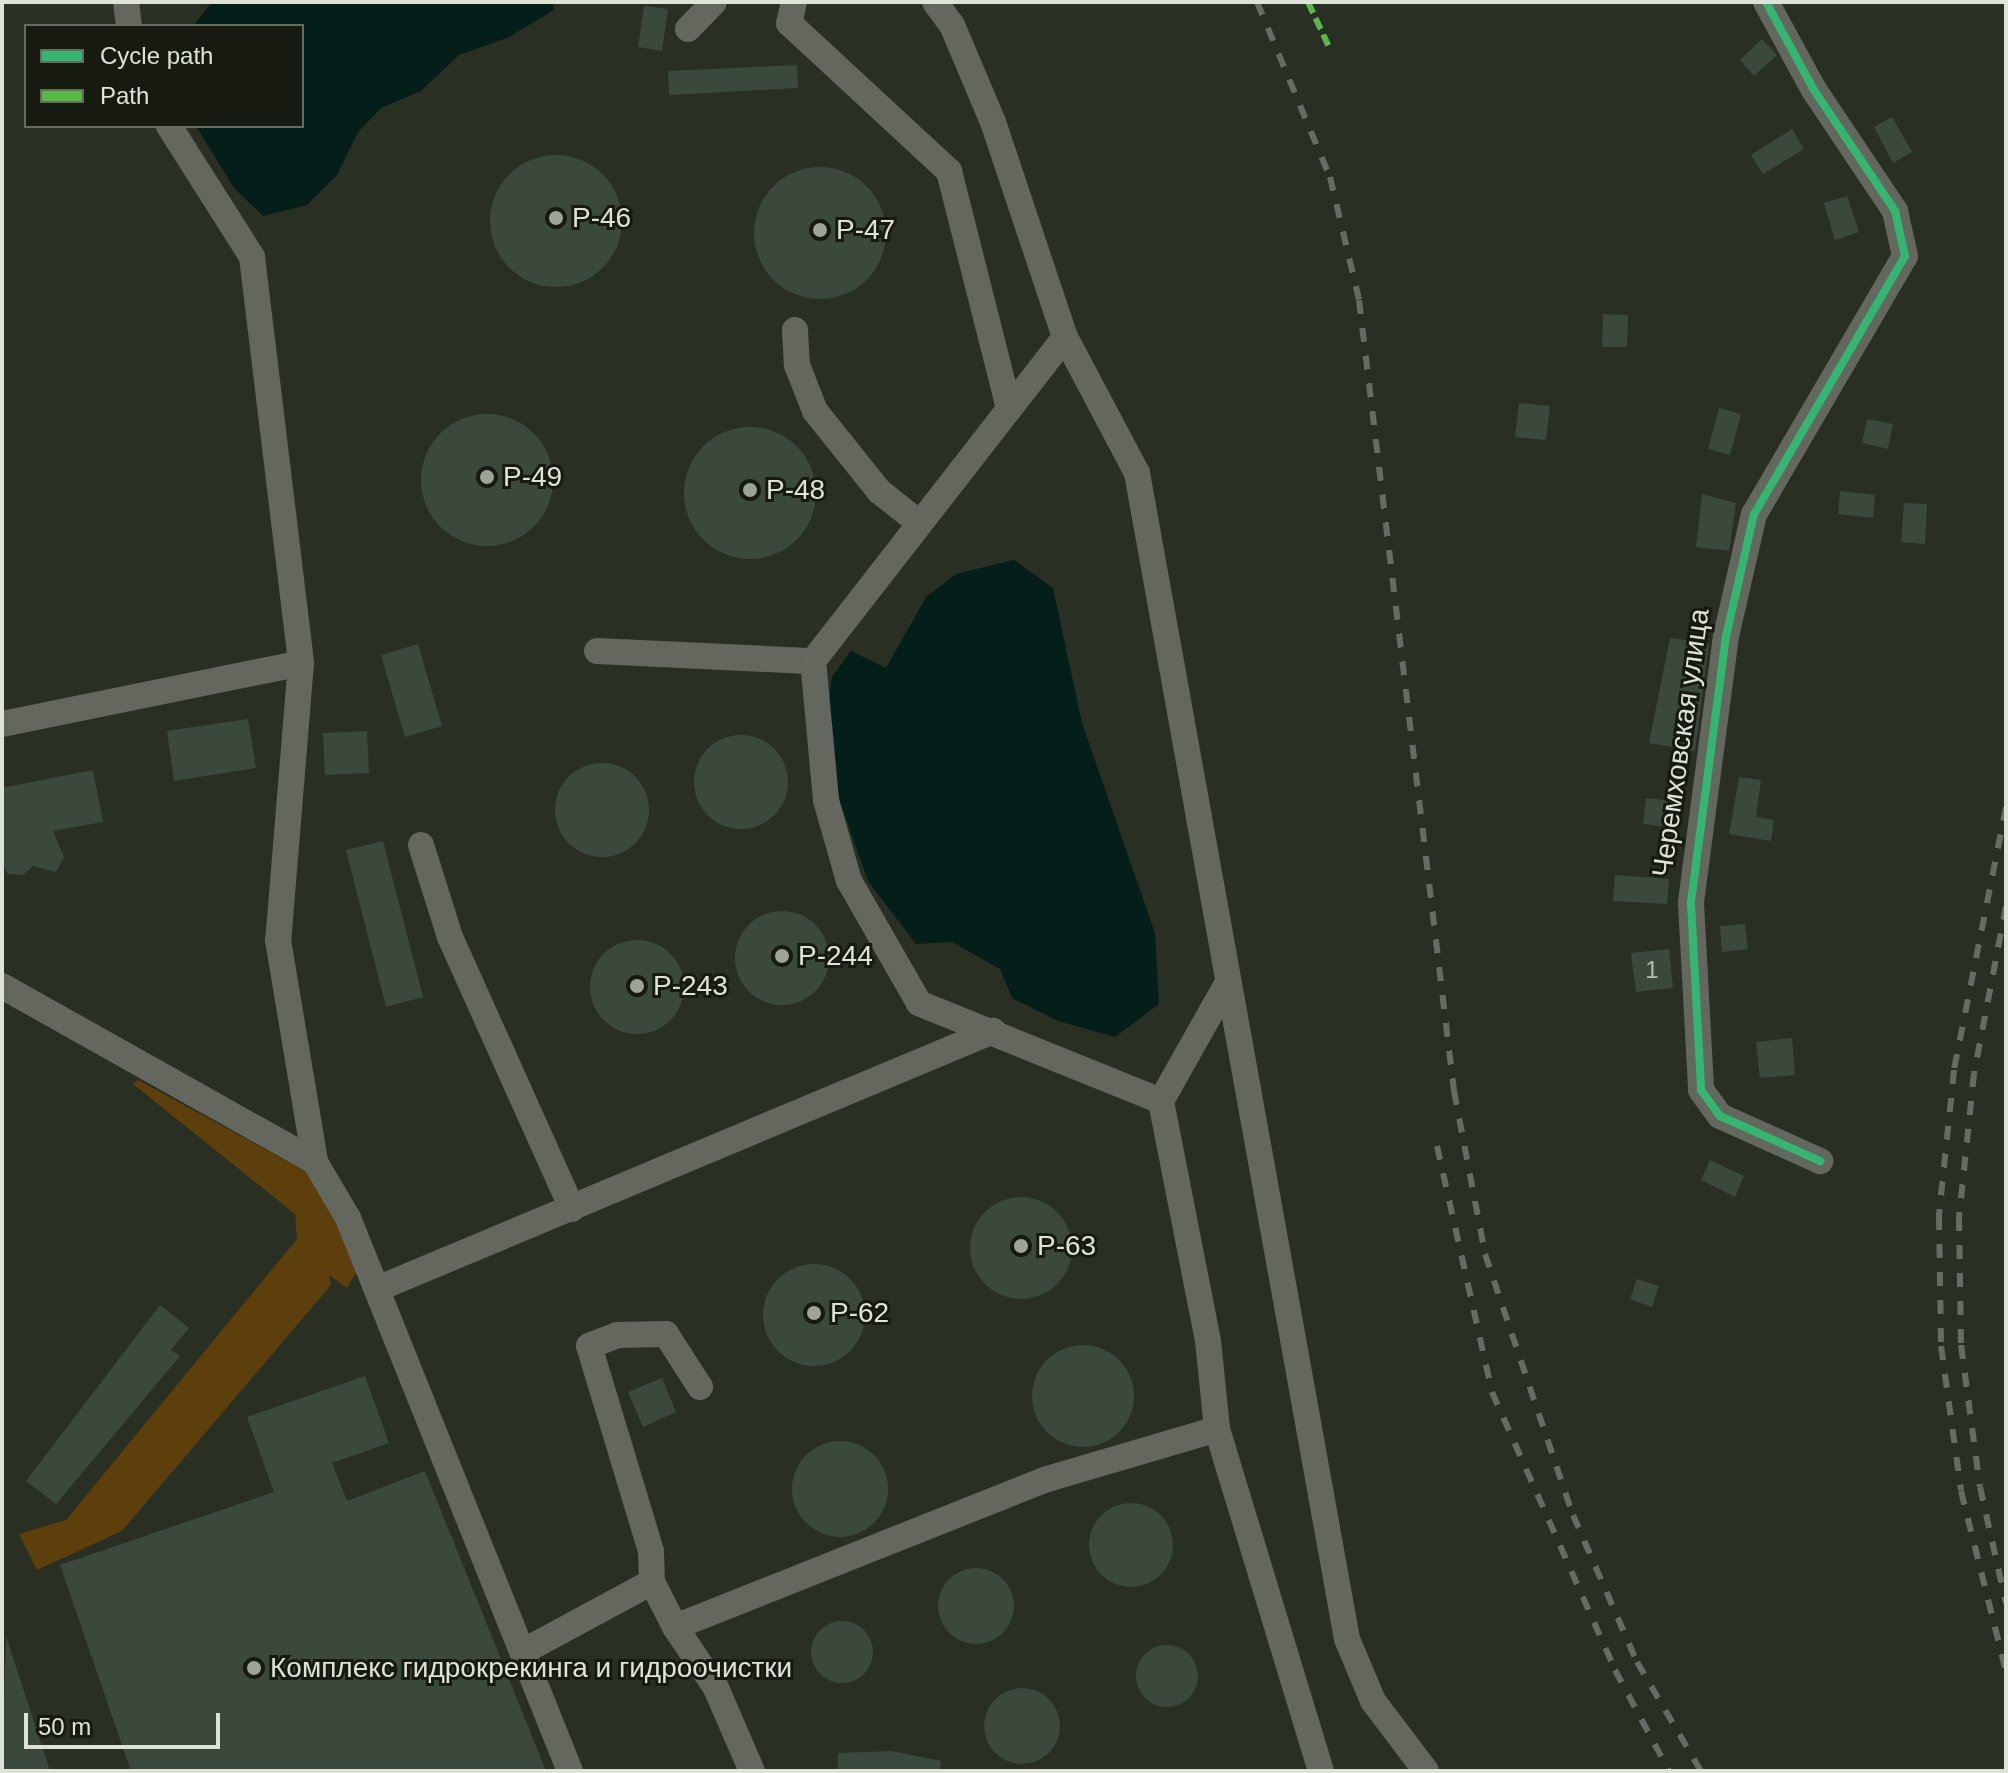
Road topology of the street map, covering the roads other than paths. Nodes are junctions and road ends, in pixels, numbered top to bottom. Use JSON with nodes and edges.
{"nodes":[{"id":1,"x":126,"y":2,"type":"edge"},
{"id":2,"x":714,"y":2,"type":"edge"},
{"id":3,"x":794,"y":2,"type":"edge"},
{"id":4,"x":935,"y":2,"type":"edge"},
{"id":5,"x":1766,"y":2,"type":"edge"},
{"id":6,"x":129,"y":24,"type":"edge"},
{"id":7,"x":688,"y":29,"type":"dead end"},
{"id":8,"x":170,"y":128,"type":"edge"},
{"id":9,"x":795,"y":330,"type":"dead end"},
{"id":10,"x":1065,"y":337,"type":"junction"},
{"id":11,"x":1009,"y":408,"type":"junction"},
{"id":12,"x":918,"y":522,"type":"junction"},
{"id":13,"x":597,"y":651,"type":"dead end"},
{"id":14,"x":813,"y":661,"type":"junction"},
{"id":15,"x":301,"y":663,"type":"junction"},
{"id":16,"x":2,"y":724,"type":"edge"},
{"id":17,"x":421,"y":845,"type":"dead end"},
{"id":18,"x":1227,"y":984,"type":"junction"},
{"id":19,"x":2,"y":986,"type":"edge"},
{"id":20,"x":993,"y":1031,"type":"junction"},
{"id":21,"x":1161,"y":1101,"type":"junction"},
{"id":22,"x":1820,"y":1161,"type":"dead end"},
{"id":23,"x":315,"y":1162,"type":"junction"},
{"id":24,"x":572,"y":1209,"type":"junction"},
{"id":25,"x":377,"y":1289,"type":"junction"},
{"id":26,"x":700,"y":1387,"type":"dead end"},
{"id":27,"x":1217,"y":1429,"type":"junction"},
{"id":28,"x":652,"y":1582,"type":"junction"},
{"id":29,"x":675,"y":1627,"type":"junction"},
{"id":30,"x":526,"y":1650,"type":"junction"},
{"id":31,"x":570,"y":1771,"type":"edge"},
{"id":32,"x":752,"y":1771,"type":"edge"},
{"id":33,"x":1321,"y":1771,"type":"edge"},
{"id":34,"x":1426,"y":1771,"type":"edge"}],
"edges":[{"from":1,"to":6,"type":"street"},
{"from":2,"to":7,"type":"street"},
{"from":3,"to":11,"type":"street"},
{"from":4,"to":10,"type":"street"},
{"from":5,"to":22,"type":"street","name":"Черемховская улица"},
{"from":8,"to":15,"type":"street"},
{"from":9,"to":12,"type":"street"},
{"from":10,"to":11,"type":"street"},
{"from":10,"to":18,"type":"street"},
{"from":11,"to":12,"type":"street"},
{"from":12,"to":14,"type":"street"},
{"from":13,"to":14,"type":"street"},
{"from":14,"to":20,"type":"street"},
{"from":15,"to":16,"type":"street"},
{"from":15,"to":23,"type":"street"},
{"from":17,"to":24,"type":"street"},
{"from":18,"to":21,"type":"street"},
{"from":18,"to":34,"type":"street"},
{"from":19,"to":23,"type":"street"},
{"from":20,"to":21,"type":"street"},
{"from":20,"to":24,"type":"street"},
{"from":21,"to":27,"type":"street"},
{"from":23,"to":25,"type":"street"},
{"from":24,"to":25,"type":"street"},
{"from":25,"to":30,"type":"street"},
{"from":26,"to":28,"type":"street"},
{"from":27,"to":29,"type":"street"},
{"from":27,"to":33,"type":"street"},
{"from":28,"to":29,"type":"street"},
{"from":28,"to":30,"type":"street"},
{"from":29,"to":32,"type":"street"},
{"from":30,"to":31,"type":"street"}]}
